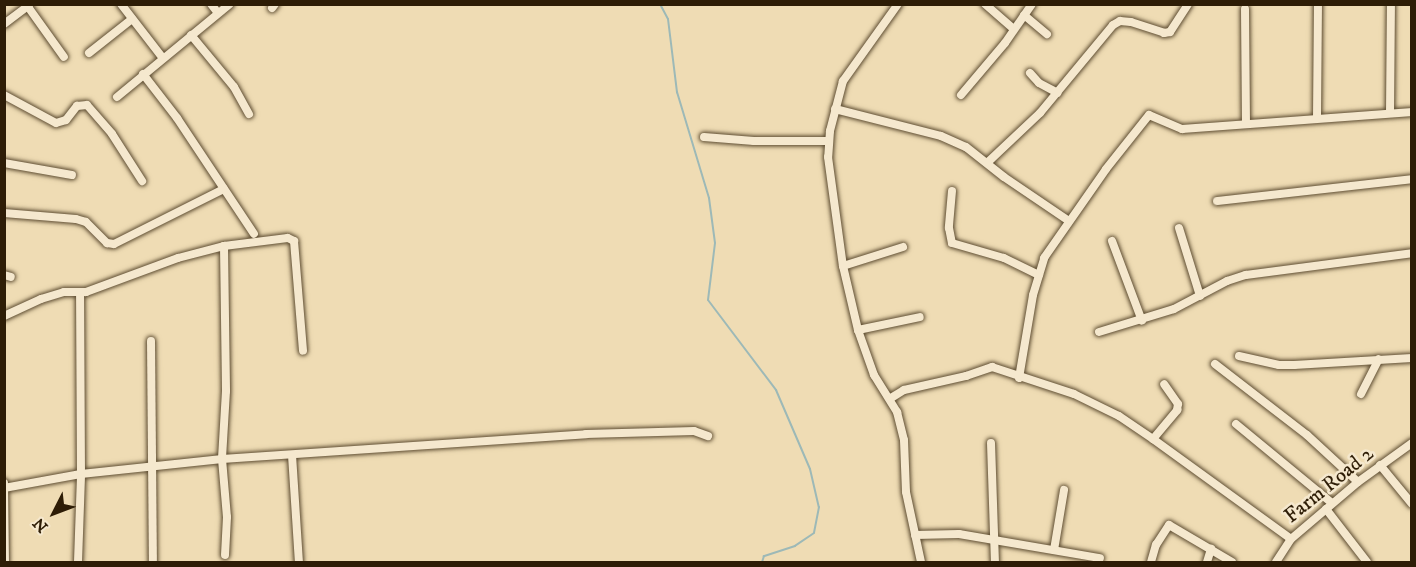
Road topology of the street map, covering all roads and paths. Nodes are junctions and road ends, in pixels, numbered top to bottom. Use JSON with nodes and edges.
{"nodes":[{"id":1,"x":121,"y":4,"type":"edge"},
{"id":2,"x":211,"y":4,"type":"edge"},
{"id":3,"x":230,"y":4,"type":"edge"},
{"id":4,"x":898,"y":4,"type":"edge"},
{"id":5,"x":984,"y":4,"type":"edge"},
{"id":6,"x":1032,"y":4,"type":"edge"},
{"id":7,"x":1188,"y":4,"type":"edge"},
{"id":8,"x":1318,"y":4,"type":"edge"},
{"id":9,"x":1391,"y":4,"type":"edge"},
{"id":10,"x":28,"y":5,"type":"edge"},
{"id":11,"x":1245,"y":9,"type":"dead end"},
{"id":12,"x":218,"y":13,"type":"junction"},
{"id":13,"x":1024,"y":15,"type":"junction"},
{"id":14,"x":132,"y":19,"type":"junction"},
{"id":15,"x":4,"y":24,"type":"edge"},
{"id":16,"x":1014,"y":29,"type":"junction"},
{"id":17,"x":1047,"y":34,"type":"dead end"},
{"id":18,"x":191,"y":35,"type":"junction"},
{"id":19,"x":90,"y":53,"type":"dead end"},
{"id":20,"x":64,"y":57,"type":"dead end"},
{"id":21,"x":162,"y":57,"type":"junction"},
{"id":22,"x":1030,"y":73,"type":"dead end"},
{"id":23,"x":143,"y":74,"type":"junction"},
{"id":24,"x":1058,"y":93,"type":"junction"},
{"id":25,"x":4,"y":94,"type":"edge"},
{"id":26,"x":961,"y":96,"type":"dead end"},
{"id":27,"x":117,"y":97,"type":"dead end"},
{"id":28,"x":835,"y":108,"type":"junction"},
{"id":29,"x":1412,"y":112,"type":"edge"},
{"id":30,"x":1390,"y":113,"type":"junction"},
{"id":31,"x":249,"y":114,"type":"dead end"},
{"id":32,"x":1317,"y":117,"type":"junction"},
{"id":33,"x":1246,"y":123,"type":"junction"},
{"id":34,"x":704,"y":137,"type":"dead end"},
{"id":35,"x":828,"y":141,"type":"junction"},
{"id":36,"x":4,"y":163,"type":"edge"},
{"id":37,"x":987,"y":163,"type":"junction"},
{"id":38,"x":72,"y":175,"type":"dead end"},
{"id":39,"x":1412,"y":179,"type":"edge"},
{"id":40,"x":142,"y":181,"type":"dead end"},
{"id":41,"x":224,"y":189,"type":"junction"},
{"id":42,"x":952,"y":191,"type":"dead end"},
{"id":43,"x":1217,"y":201,"type":"dead end"},
{"id":44,"x":4,"y":213,"type":"edge"},
{"id":45,"x":1069,"y":221,"type":"junction"},
{"id":46,"x":1179,"y":228,"type":"dead end"},
{"id":47,"x":254,"y":234,"type":"dead end"},
{"id":48,"x":1112,"y":241,"type":"dead end"},
{"id":49,"x":224,"y":246,"type":"junction"},
{"id":50,"x":903,"y":248,"type":"dead end"},
{"id":51,"x":1412,"y":253,"type":"edge"},
{"id":52,"x":843,"y":267,"type":"junction"},
{"id":53,"x":1039,"y":275,"type":"junction"},
{"id":54,"x":80,"y":294,"type":"junction"},
{"id":55,"x":1200,"y":296,"type":"junction"},
{"id":56,"x":4,"y":316,"type":"edge"},
{"id":57,"x":920,"y":318,"type":"dead end"},
{"id":58,"x":1142,"y":321,"type":"junction"},
{"id":59,"x":858,"y":330,"type":"junction"},
{"id":60,"x":1099,"y":332,"type":"dead end"},
{"id":61,"x":151,"y":341,"type":"dead end"},
{"id":62,"x":303,"y":351,"type":"dead end"},
{"id":63,"x":1239,"y":356,"type":"dead end"},
{"id":64,"x":1412,"y":358,"type":"edge"},
{"id":65,"x":1379,"y":359,"type":"junction"},
{"id":66,"x":1215,"y":364,"type":"dead end"},
{"id":67,"x":1019,"y":378,"type":"junction"},
{"id":68,"x":1164,"y":384,"type":"dead end"},
{"id":69,"x":1361,"y":394,"type":"dead end"},
{"id":70,"x":891,"y":398,"type":"junction"},
{"id":71,"x":1236,"y":424,"type":"dead end"},
{"id":72,"x":708,"y":436,"type":"dead end"},
{"id":73,"x":1153,"y":439,"type":"junction"},
{"id":74,"x":991,"y":443,"type":"dead end"},
{"id":75,"x":1412,"y":443,"type":"edge"},
{"id":76,"x":292,"y":455,"type":"junction"},
{"id":77,"x":222,"y":459,"type":"junction"},
{"id":78,"x":153,"y":465,"type":"junction"},
{"id":79,"x":1380,"y":465,"type":"junction"},
{"id":80,"x":81,"y":474,"type":"junction"},
{"id":81,"x":1358,"y":482,"type":"junction"},
{"id":82,"x":4,"y":483,"type":"edge"},
{"id":83,"x":5,"y":488,"type":"edge"},
{"id":84,"x":1064,"y":490,"type":"dead end"},
{"id":85,"x":1332,"y":503,"type":"junction"},
{"id":86,"x":1412,"y":504,"type":"edge"},
{"id":87,"x":1326,"y":509,"type":"junction"},
{"id":88,"x":915,"y":535,"type":"junction"},
{"id":89,"x":1291,"y":539,"type":"junction"},
{"id":90,"x":993,"y":540,"type":"junction"},
{"id":91,"x":1211,"y":549,"type":"junction"},
{"id":92,"x":1054,"y":550,"type":"junction"},
{"id":93,"x":1063,"y":552,"type":"junction"},
{"id":94,"x":225,"y":555,"type":"dead end"},
{"id":95,"x":1100,"y":558,"type":"dead end"},
{"id":96,"x":5,"y":562,"type":"edge"},
{"id":97,"x":78,"y":562,"type":"edge"},
{"id":98,"x":153,"y":562,"type":"edge"},
{"id":99,"x":299,"y":562,"type":"edge"},
{"id":100,"x":921,"y":562,"type":"edge"},
{"id":101,"x":995,"y":562,"type":"edge"},
{"id":102,"x":1064,"y":562,"type":"edge"},
{"id":103,"x":1151,"y":562,"type":"edge"},
{"id":104,"x":1207,"y":562,"type":"edge"},
{"id":105,"x":1232,"y":562,"type":"edge"},
{"id":106,"x":1276,"y":562,"type":"edge"},
{"id":107,"x":1367,"y":562,"type":"edge"}],
"edges":[{"from":1,"to":14,"type":"street"},
{"from":2,"to":12,"type":"street"},
{"from":3,"to":12,"type":"street"},
{"from":4,"to":28,"type":"street"},
{"from":5,"to":16,"type":"street"},
{"from":6,"to":13,"type":"street"},
{"from":7,"to":24,"type":"street"},
{"from":8,"to":32,"type":"street"},
{"from":9,"to":30,"type":"street"},
{"from":10,"to":15,"type":"street"},
{"from":10,"to":20,"type":"street"},
{"from":11,"to":33,"type":"street"},
{"from":12,"to":18,"type":"street"},
{"from":13,"to":16,"type":"street"},
{"from":13,"to":17,"type":"street"},
{"from":14,"to":19,"type":"street"},
{"from":14,"to":21,"type":"street"},
{"from":16,"to":26,"type":"street"},
{"from":18,"to":21,"type":"street"},
{"from":18,"to":31,"type":"street"},
{"from":21,"to":23,"type":"street"},
{"from":22,"to":24,"type":"street"},
{"from":23,"to":27,"type":"street"},
{"from":23,"to":41,"type":"street"},
{"from":24,"to":37,"type":"street"},
{"from":25,"to":40,"type":"street"},
{"from":28,"to":35,"type":"street"},
{"from":28,"to":37,"type":"street"},
{"from":29,"to":30,"type":"street"},
{"from":30,"to":32,"type":"street"},
{"from":32,"to":33,"type":"street"},
{"from":33,"to":45,"type":"street"},
{"from":34,"to":35,"type":"street"},
{"from":35,"to":52,"type":"street"},
{"from":36,"to":38,"type":"street"},
{"from":37,"to":45,"type":"street"},
{"from":39,"to":43,"type":"street"},
{"from":41,"to":44,"type":"street"},
{"from":41,"to":47,"type":"street"},
{"from":42,"to":53,"type":"street"},
{"from":45,"to":53,"type":"street"},
{"from":46,"to":55,"type":"street"},
{"from":48,"to":58,"type":"street"},
{"from":49,"to":54,"type":"street"},
{"from":49,"to":62,"type":"street"},
{"from":49,"to":77,"type":"street"},
{"from":50,"to":52,"type":"street"},
{"from":51,"to":55,"type":"street"},
{"from":52,"to":59,"type":"street"},
{"from":53,"to":67,"type":"street"},
{"from":54,"to":56,"type":"street"},
{"from":54,"to":80,"type":"street"},
{"from":55,"to":58,"type":"street"},
{"from":57,"to":59,"type":"street"},
{"from":58,"to":60,"type":"street"},
{"from":59,"to":70,"type":"street"},
{"from":61,"to":78,"type":"street"},
{"from":63,"to":65,"type":"street"},
{"from":64,"to":65,"type":"street"},
{"from":65,"to":69,"type":"street"},
{"from":66,"to":81,"type":"street"},
{"from":67,"to":70,"type":"street"},
{"from":67,"to":73,"type":"street"},
{"from":68,"to":73,"type":"street"},
{"from":70,"to":88,"type":"street"},
{"from":71,"to":85,"type":"street"},
{"from":72,"to":76,"type":"street"},
{"from":73,"to":89,"type":"street"},
{"from":74,"to":90,"type":"street"},
{"from":75,"to":79,"type":"street","name":"Farm Road 2"},
{"from":76,"to":77,"type":"street"},
{"from":76,"to":99,"type":"street"},
{"from":77,"to":78,"type":"street"},
{"from":77,"to":94,"type":"street"},
{"from":78,"to":80,"type":"street"},
{"from":78,"to":98,"type":"street"},
{"from":79,"to":81,"type":"street","name":"Farm Road 2"},
{"from":79,"to":86,"type":"street"},
{"from":80,"to":83,"type":"street"},
{"from":80,"to":97,"type":"street"},
{"from":81,"to":85,"type":"street","name":"Farm Road 2"},
{"from":82,"to":83,"type":"street"},
{"from":83,"to":96,"type":"street"},
{"from":84,"to":92,"type":"street"},
{"from":85,"to":87,"type":"street","name":"Farm Road 2"},
{"from":87,"to":89,"type":"street","name":"Farm Road 2"},
{"from":87,"to":107,"type":"street"},
{"from":88,"to":90,"type":"street"},
{"from":88,"to":100,"type":"street"},
{"from":89,"to":106,"type":"street","name":"Farm Road 2"},
{"from":90,"to":92,"type":"street"},
{"from":90,"to":101,"type":"street"},
{"from":91,"to":103,"type":"street"},
{"from":91,"to":104,"type":"street"},
{"from":91,"to":105,"type":"street"},
{"from":92,"to":93,"type":"street"},
{"from":93,"to":95,"type":"street"},
{"from":93,"to":102,"type":"street"}]}
